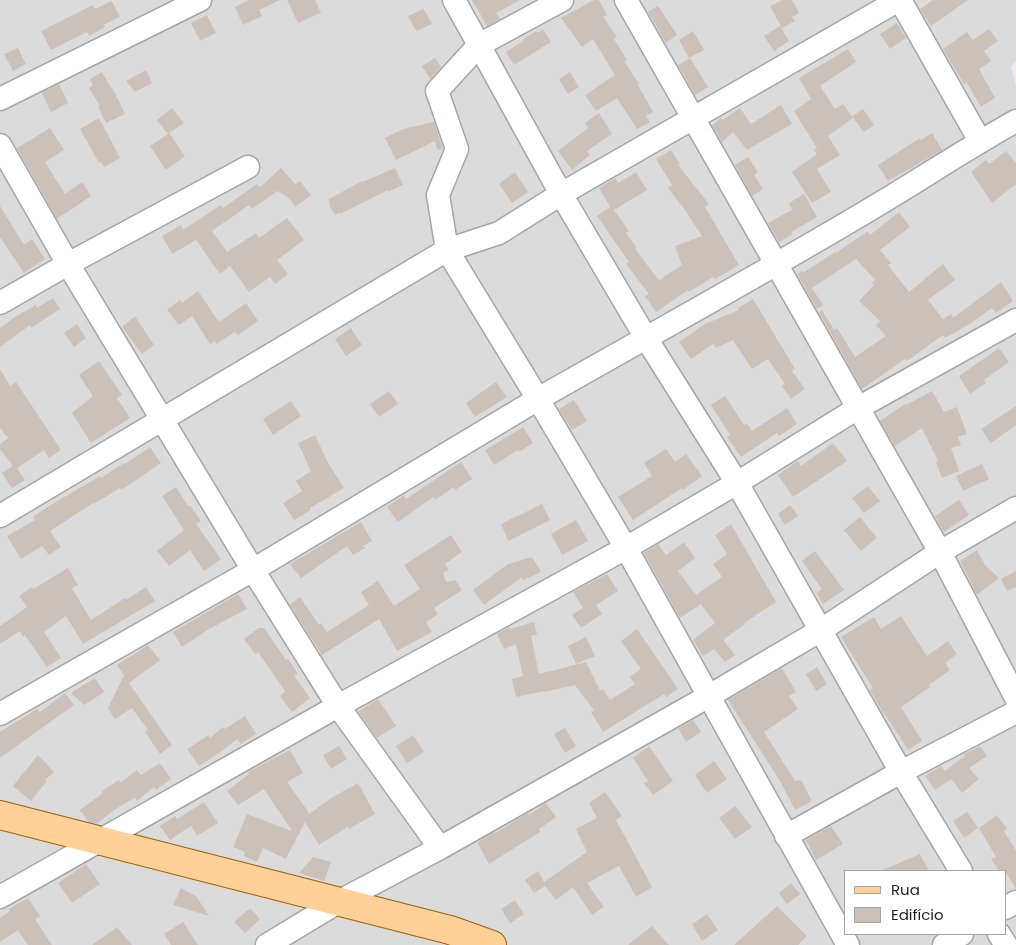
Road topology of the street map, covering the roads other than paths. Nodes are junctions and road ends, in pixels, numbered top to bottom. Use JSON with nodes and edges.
{"nodes":[{"id":1,"x":200,"y":0,"type":"edge"},
{"id":2,"x":454,"y":0,"type":"edge"},
{"id":3,"x":562,"y":0,"type":"edge"},
{"id":4,"x":626,"y":0,"type":"edge"},
{"id":5,"x":899,"y":0,"type":"edge"},
{"id":6,"x":479,"y":45,"type":"junction"},
{"id":7,"x":0,"y":99,"type":"edge"},
{"id":8,"x":694,"y":119,"type":"junction"},
{"id":9,"x":1016,"y":121,"type":"edge"},
{"id":10,"x":980,"y":141,"type":"junction"},
{"id":11,"x":0,"y":145,"type":"edge"},
{"id":12,"x":248,"y":167,"type":"dead end"},
{"id":13,"x":561,"y":194,"type":"junction"},
{"id":14,"x":448,"y":250,"type":"junction"},
{"id":15,"x":68,"y":264,"type":"junction"},
{"id":16,"x":777,"y":264,"type":"junction"},
{"id":17,"x":0,"y":303,"type":"edge"},
{"id":18,"x":1016,"y":320,"type":"edge"},
{"id":19,"x":646,"y":338,"type":"junction"},
{"id":20,"x":538,"y":398,"type":"junction"},
{"id":21,"x":858,"y":408,"type":"junction"},
{"id":22,"x":163,"y":420,"type":"junction"},
{"id":23,"x":737,"y":483,"type":"junction"},
{"id":24,"x":1016,"y":508,"type":"edge"},
{"id":25,"x":0,"y":516,"type":"edge"},
{"id":26,"x":626,"y":548,"type":"junction"},
{"id":27,"x":940,"y":552,"type":"junction"},
{"id":28,"x":253,"y":570,"type":"junction"},
{"id":29,"x":821,"y":630,"type":"junction"},
{"id":30,"x":709,"y":696,"type":"junction"},
{"id":31,"x":1016,"y":698,"type":"edge"},
{"id":32,"x":338,"y":706,"type":"junction"},
{"id":33,"x":1016,"y":712,"type":"edge"},
{"id":34,"x":0,"y":714,"type":"edge"},
{"id":35,"x":901,"y":772,"type":"junction"},
{"id":36,"x":4,"y":810,"type":"edge"},
{"id":37,"x":786,"y":836,"type":"junction"},
{"id":38,"x":102,"y":840,"type":"junction"},
{"id":39,"x":440,"y":848,"type":"junction"},
{"id":40,"x":960,"y":870,"type":"edge"},
{"id":41,"x":0,"y":897,"type":"edge"},
{"id":42,"x":340,"y":901,"type":"junction"},
{"id":43,"x":960,"y":935,"type":"edge"},
{"id":44,"x":267,"y":945,"type":"edge"},
{"id":45,"x":492,"y":945,"type":"edge"},
{"id":46,"x":848,"y":945,"type":"edge"},
{"id":47,"x":944,"y":945,"type":"edge"}],
"edges":[{"from":1,"to":7,"type":"street"},
{"from":2,"to":6,"type":"street"},
{"from":3,"to":6,"type":"street"},
{"from":4,"to":8,"type":"street"},
{"from":5,"to":8,"type":"street"},
{"from":5,"to":10,"type":"street"},
{"from":6,"to":13,"type":"street"},
{"from":6,"to":14,"type":"street"},
{"from":8,"to":13,"type":"street"},
{"from":8,"to":16,"type":"street"},
{"from":9,"to":10,"type":"street"},
{"from":10,"to":16,"type":"street"},
{"from":11,"to":15,"type":"street"},
{"from":12,"to":15,"type":"street"},
{"from":13,"to":14,"type":"street"},
{"from":13,"to":19,"type":"street"},
{"from":14,"to":20,"type":"street"},
{"from":14,"to":22,"type":"street"},
{"from":15,"to":17,"type":"street"},
{"from":15,"to":22,"type":"street"},
{"from":16,"to":19,"type":"street"},
{"from":16,"to":21,"type":"street"},
{"from":18,"to":21,"type":"street"},
{"from":19,"to":20,"type":"street"},
{"from":19,"to":23,"type":"street"},
{"from":20,"to":26,"type":"street"},
{"from":20,"to":28,"type":"street"},
{"from":21,"to":23,"type":"street"},
{"from":21,"to":27,"type":"street"},
{"from":22,"to":25,"type":"street"},
{"from":22,"to":28,"type":"street"},
{"from":23,"to":26,"type":"street"},
{"from":23,"to":29,"type":"street"},
{"from":24,"to":27,"type":"street"},
{"from":26,"to":30,"type":"street"},
{"from":26,"to":32,"type":"street"},
{"from":27,"to":29,"type":"street"},
{"from":27,"to":31,"type":"street"},
{"from":28,"to":32,"type":"street"},
{"from":28,"to":34,"type":"street"},
{"from":29,"to":30,"type":"street"},
{"from":29,"to":35,"type":"street"},
{"from":30,"to":37,"type":"street"},
{"from":30,"to":39,"type":"street"},
{"from":32,"to":38,"type":"street"},
{"from":32,"to":39,"type":"street"},
{"from":33,"to":35,"type":"street"},
{"from":35,"to":37,"type":"street"},
{"from":35,"to":40,"type":"street"},
{"from":36,"to":38,"type":"main road"},
{"from":37,"to":46,"type":"street"},
{"from":38,"to":41,"type":"street"},
{"from":38,"to":42,"type":"main road"},
{"from":39,"to":42,"type":"street"},
{"from":42,"to":44,"type":"street"},
{"from":42,"to":45,"type":"main road"},
{"from":43,"to":47,"type":"street"}]}
